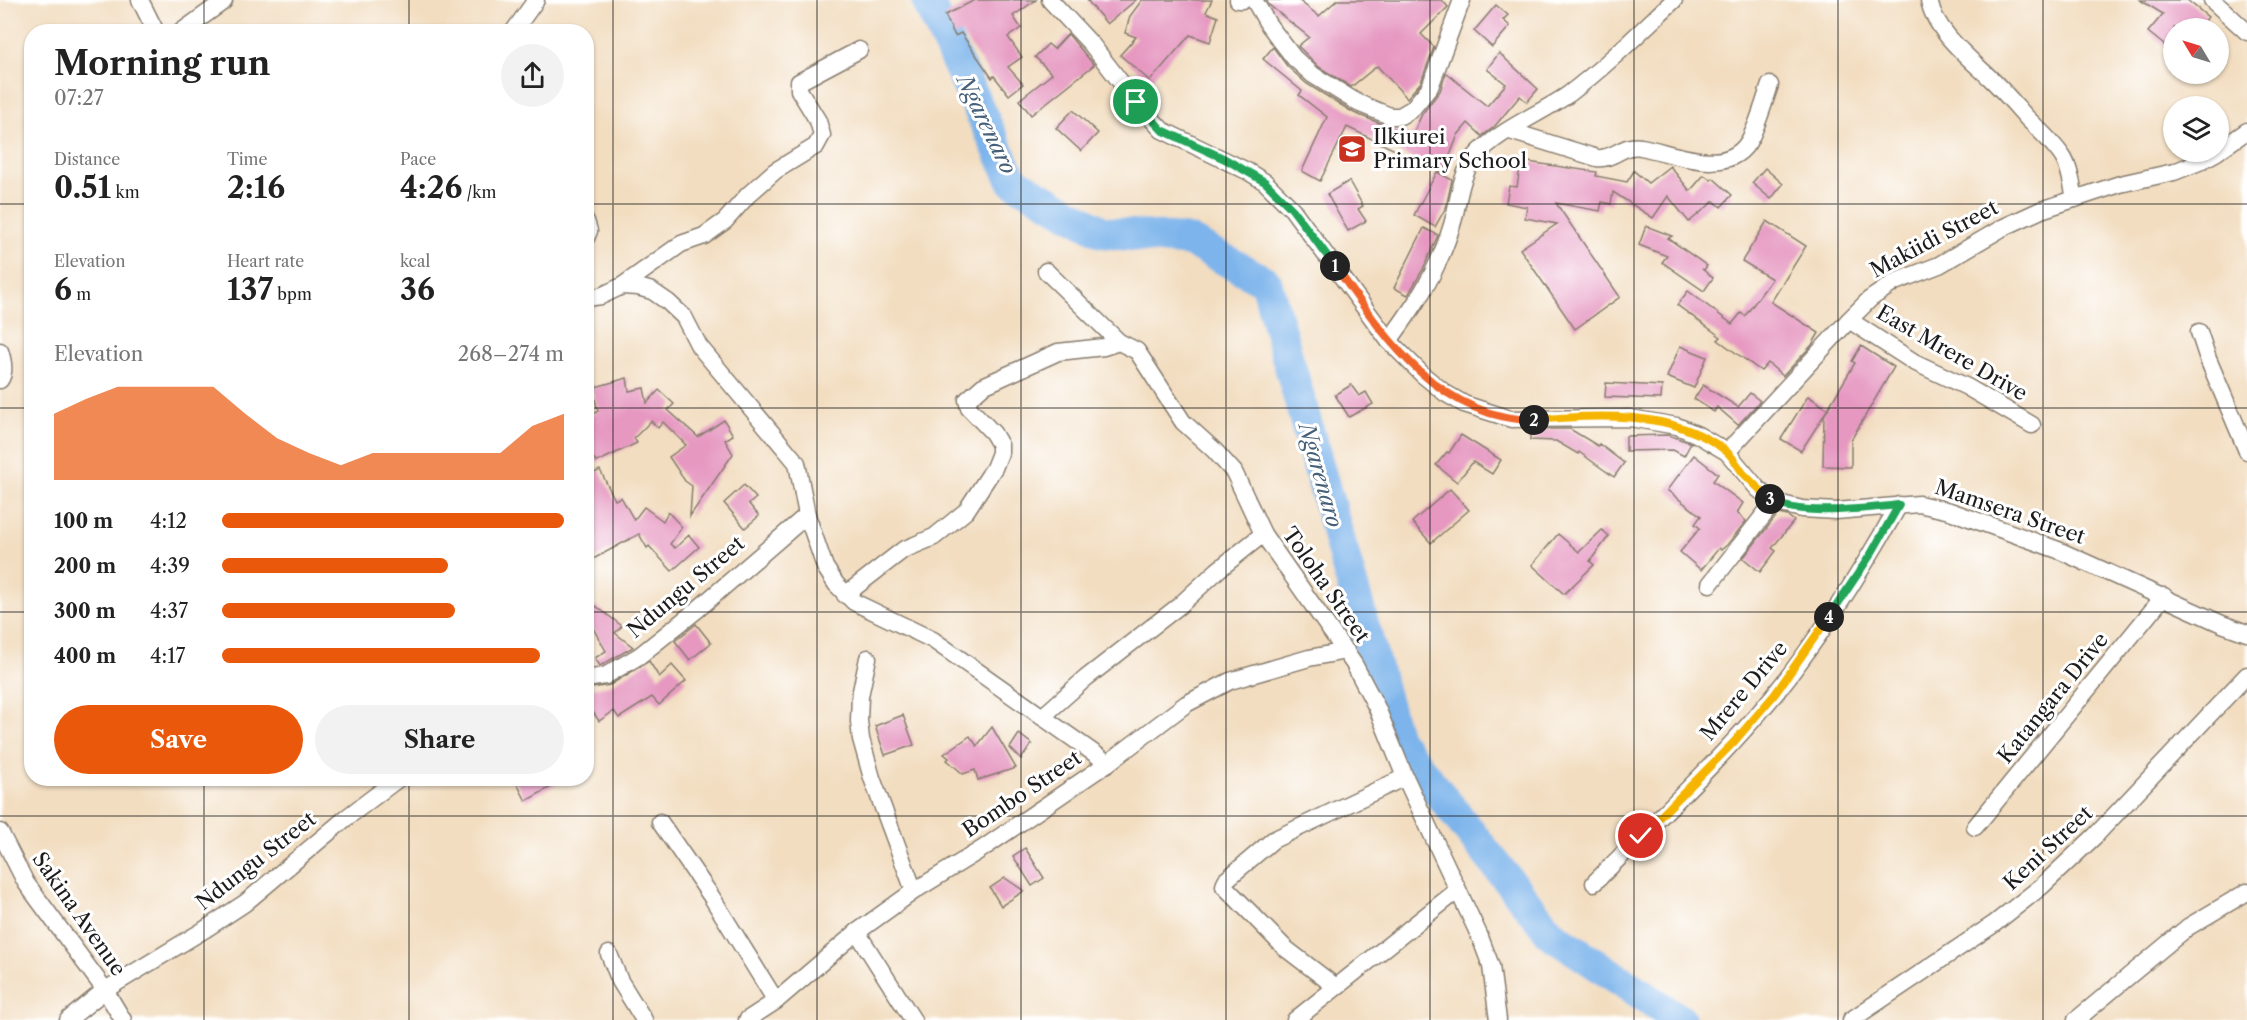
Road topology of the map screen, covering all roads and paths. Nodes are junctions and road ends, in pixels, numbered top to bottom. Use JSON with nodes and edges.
{"nodes":[{"id":1,"x":140,"y":0,"type":"edge"},
{"id":2,"x":536,"y":0,"type":"edge"},
{"id":3,"x":1050,"y":0,"type":"edge"},
{"id":4,"x":1254,"y":0,"type":"edge"},
{"id":5,"x":1462,"y":0,"type":"edge"},
{"id":6,"x":1674,"y":0,"type":"edge"},
{"id":7,"x":1929,"y":0,"type":"edge"},
{"id":8,"x":2212,"y":0,"type":"edge"},
{"id":9,"x":224,"y":1,"type":"edge"},
{"id":10,"x":152,"y":24,"type":"edge"},
{"id":11,"x":192,"y":24,"type":"edge"},
{"id":12,"x":519,"y":24,"type":"edge"},
{"id":13,"x":2247,"y":32,"type":"edge"},
{"id":14,"x":859,"y":50,"type":"dead end"},
{"id":15,"x":1770,"y":85,"type":"dead end"},
{"id":16,"x":1510,"y":130,"type":"junction"},
{"id":17,"x":2247,"y":131,"type":"edge"},
{"id":18,"x":2229,"y":143,"type":"edge"},
{"id":19,"x":2199,"y":162,"type":"edge"},
{"id":20,"x":2075,"y":199,"type":"junction"},
{"id":21,"x":1046,"y":271,"type":"dead end"},
{"id":22,"x":622,"y":286,"type":"junction"},
{"id":23,"x":594,"y":297,"type":"edge"},
{"id":24,"x":1849,"y":320,"type":"junction"},
{"id":25,"x":2199,"y":332,"type":"dead end"},
{"id":26,"x":1389,"y":341,"type":"junction"},
{"id":27,"x":1119,"y":342,"type":"junction"},
{"id":28,"x":0,"y":351,"type":"edge"},
{"id":29,"x":0,"y":380,"type":"edge"},
{"id":30,"x":2032,"y":425,"type":"dead end"},
{"id":31,"x":1727,"y":452,"type":"junction"},
{"id":32,"x":2247,"y":452,"type":"edge"},
{"id":33,"x":1774,"y":502,"type":"junction"},
{"id":34,"x":1899,"y":505,"type":"junction"},
{"id":35,"x":807,"y":515,"type":"junction"},
{"id":36,"x":1263,"y":534,"type":"junction"},
{"id":37,"x":1710,"y":584,"type":"dead end"},
{"id":38,"x":845,"y":595,"type":"junction"},
{"id":39,"x":2164,"y":596,"type":"junction"},
{"id":40,"x":2247,"y":633,"type":"edge"},
{"id":41,"x":1346,"y":651,"type":"junction"},
{"id":42,"x":868,"y":658,"type":"dead end"},
{"id":43,"x":2247,"y":675,"type":"edge"},
{"id":44,"x":594,"y":678,"type":"edge"},
{"id":45,"x":1042,"y":717,"type":"junction"},
{"id":46,"x":1108,"y":763,"type":"junction"},
{"id":47,"x":1405,"y":777,"type":"junction"},
{"id":48,"x":388,"y":786,"type":"edge"},
{"id":49,"x":660,"y":822,"type":"dead end"},
{"id":50,"x":1975,"y":827,"type":"dead end"},
{"id":51,"x":0,"y":832,"type":"edge"},
{"id":52,"x":1594,"y":883,"type":"dead end"},
{"id":53,"x":1458,"y":890,"type":"junction"},
{"id":54,"x":914,"y":891,"type":"junction"},
{"id":55,"x":2247,"y":892,"type":"edge"},
{"id":56,"x":856,"y":932,"type":"junction"},
{"id":57,"x":609,"y":954,"type":"dead end"},
{"id":58,"x":1336,"y":987,"type":"junction"},
{"id":59,"x":105,"y":990,"type":"junction"},
{"id":60,"x":776,"y":1001,"type":"junction"},
{"id":61,"x":68,"y":1020,"type":"edge"},
{"id":62,"x":123,"y":1020,"type":"edge"},
{"id":63,"x":644,"y":1020,"type":"edge"},
{"id":64,"x":747,"y":1020,"type":"edge"},
{"id":65,"x":913,"y":1020,"type":"edge"},
{"id":66,"x":1295,"y":1020,"type":"edge"},
{"id":67,"x":1498,"y":1020,"type":"edge"},
{"id":68,"x":1851,"y":1020,"type":"edge"},
{"id":69,"x":2076,"y":1020,"type":"edge"}],
"edges":[{"from":1,"to":10,"type":"street"},
{"from":2,"to":12,"type":"street"},
{"from":3,"to":26,"type":"street","name":"Mamsera Street"},
{"from":4,"to":5,"type":"street"},
{"from":6,"to":16,"type":"street"},
{"from":7,"to":20,"type":"street"},
{"from":8,"to":13,"type":"street"},
{"from":9,"to":11,"type":"street"},
{"from":14,"to":22,"type":"street"},
{"from":15,"to":16,"type":"street"},
{"from":16,"to":26,"type":"street"},
{"from":17,"to":18,"type":"street","name":"Makiidi Street"},
{"from":19,"to":20,"type":"street","name":"Makiidi Street"},
{"from":20,"to":24,"type":"street","name":"Makiidi Street"},
{"from":21,"to":27,"type":"street","name":"Toloha Street"},
{"from":22,"to":23,"type":"street"},
{"from":22,"to":35,"type":"street"},
{"from":24,"to":30,"type":"street","name":"East Mrere Drive"},
{"from":24,"to":31,"type":"street","name":"Makiidi Street"},
{"from":25,"to":32,"type":"street"},
{"from":26,"to":31,"type":"street","name":"Mamsera Street"},
{"from":27,"to":36,"type":"street","name":"Toloha Street"},
{"from":27,"to":38,"type":"street"},
{"from":28,"to":29,"type":"street"},
{"from":31,"to":33,"type":"street","name":"Mamsera Street"},
{"from":33,"to":34,"type":"street","name":"Mamsera Street"},
{"from":33,"to":37,"type":"street"},
{"from":34,"to":39,"type":"street","name":"Mamsera Street"},
{"from":34,"to":52,"type":"street","name":"Mrere Drive"},
{"from":35,"to":38,"type":"street"},
{"from":35,"to":44,"type":"street","name":"Ndungu Street"},
{"from":36,"to":41,"type":"street","name":"Toloha Street"},
{"from":36,"to":45,"type":"street"},
{"from":38,"to":45,"type":"street"},
{"from":39,"to":40,"type":"street","name":"Mamsera Street"},
{"from":39,"to":50,"type":"street","name":"Katangara Drive"},
{"from":41,"to":46,"type":"street","name":"Bombo Street"},
{"from":41,"to":47,"type":"street","name":"Toloha Street"},
{"from":42,"to":54,"type":"street"},
{"from":43,"to":68,"type":"street","name":"Keni Street"},
{"from":45,"to":46,"type":"street"},
{"from":46,"to":54,"type":"street","name":"Bombo Street"},
{"from":47,"to":53,"type":"street","name":"Toloha Street"},
{"from":47,"to":58,"type":"street"},
{"from":48,"to":59,"type":"street","name":"Ndungu Street"},
{"from":49,"to":60,"type":"street"},
{"from":51,"to":59,"type":"street","name":"Sakina Avenue"},
{"from":53,"to":58,"type":"street"},
{"from":53,"to":67,"type":"street","name":"Toloha Street"},
{"from":54,"to":56,"type":"street","name":"Bombo Street"},
{"from":55,"to":69,"type":"street"},
{"from":56,"to":60,"type":"street","name":"Bombo Street"},
{"from":56,"to":65,"type":"street"},
{"from":57,"to":63,"type":"street"},
{"from":58,"to":66,"type":"street"},
{"from":59,"to":61,"type":"street","name":"Ndungu Street"},
{"from":59,"to":62,"type":"street","name":"Sakina Avenue"},
{"from":60,"to":64,"type":"street","name":"Bombo Street"}]}
